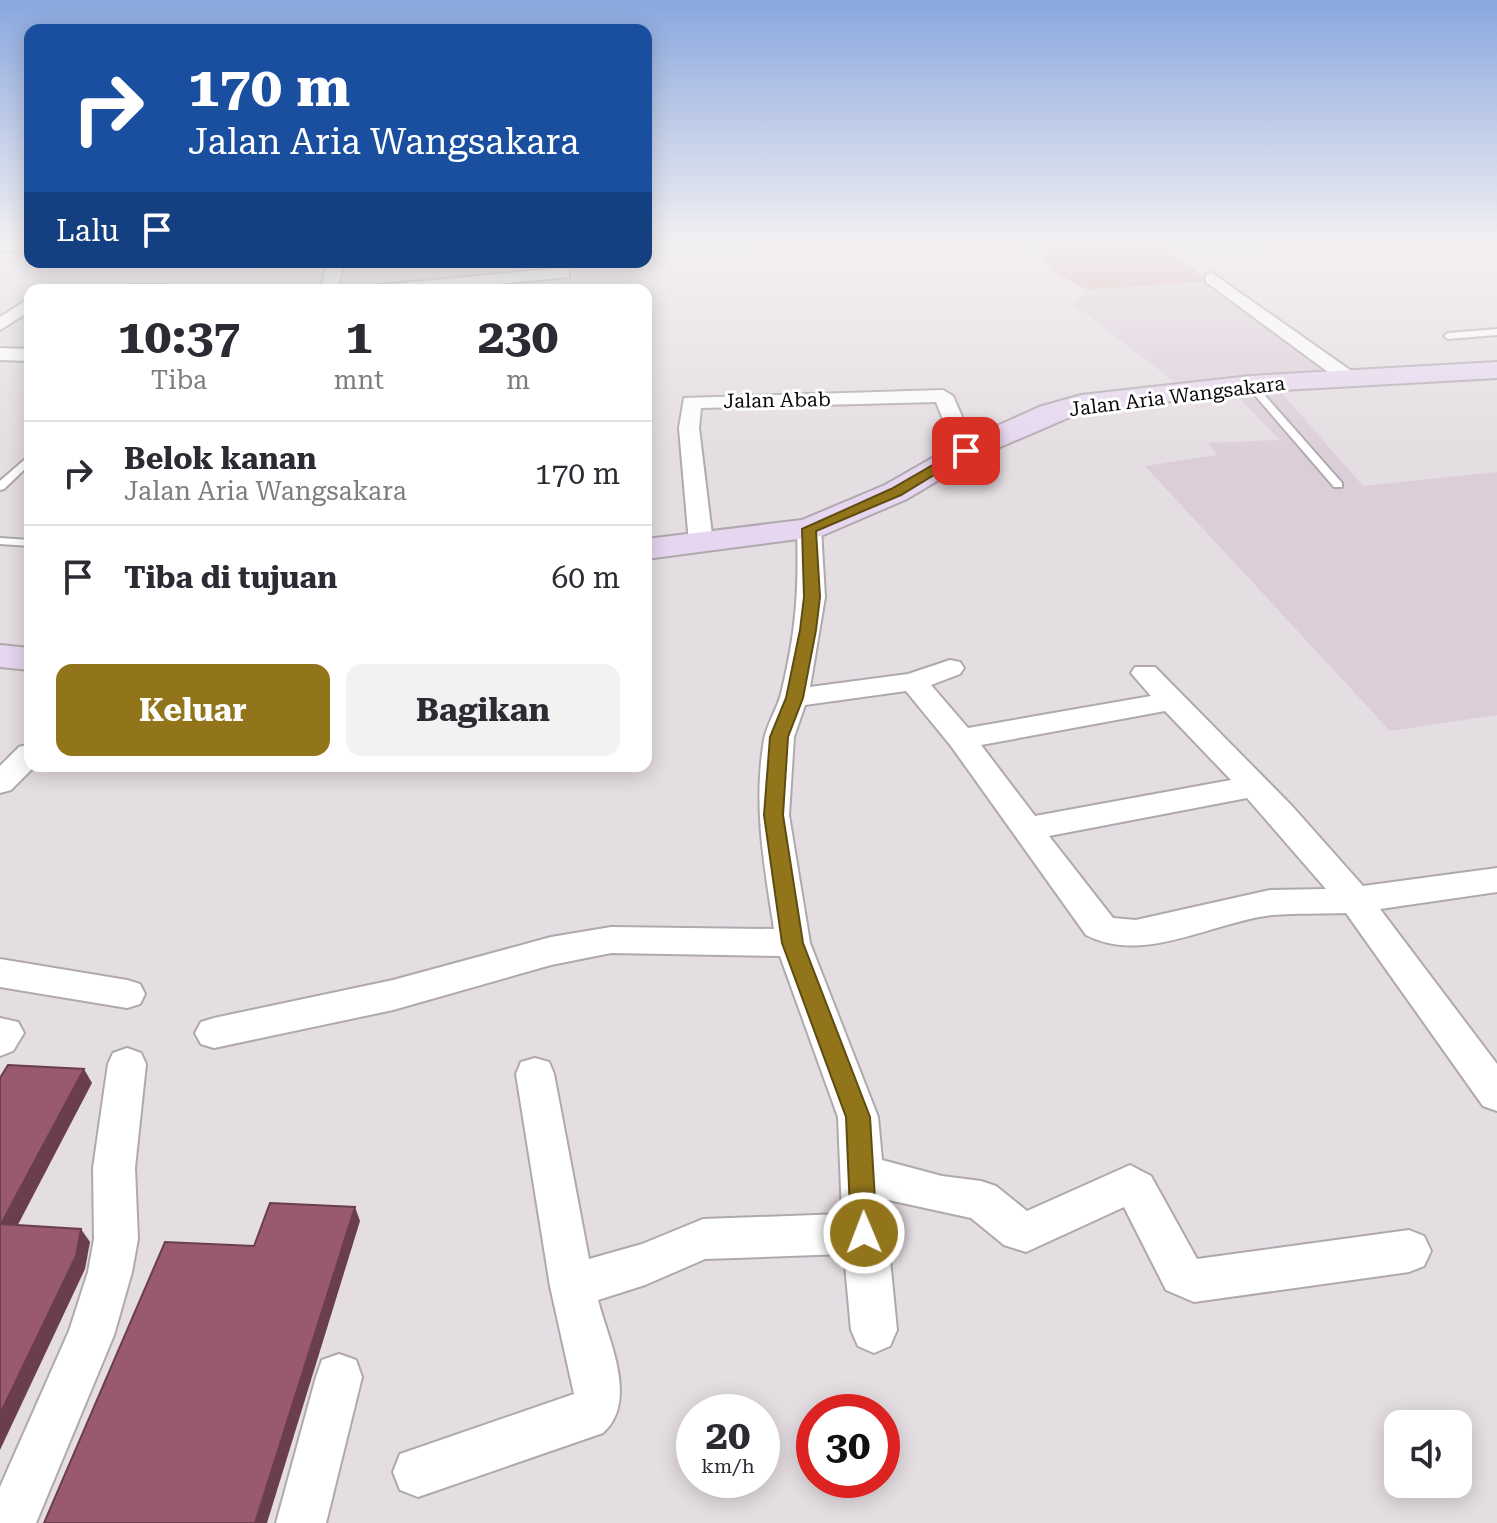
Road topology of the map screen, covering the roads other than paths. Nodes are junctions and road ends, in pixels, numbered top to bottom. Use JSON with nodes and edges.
{"nodes":[{"id":1,"x":1263,"y":315,"type":"edge"},
{"id":2,"x":1497,"y":332,"type":"edge"},
{"id":3,"x":1448,"y":336,"type":"dead end"},
{"id":4,"x":0,"y":354,"type":"edge"},
{"id":5,"x":24,"y":355,"type":"edge"},
{"id":6,"x":1497,"y":370,"type":"edge"},
{"id":7,"x":1350,"y":379,"type":"junction"},
{"id":8,"x":1250,"y":384,"type":"junction"},
{"id":9,"x":966,"y":451,"type":"junction"},
{"id":10,"x":24,"y":464,"type":"edge"},
{"id":11,"x":1338,"y":485,"type":"dead end"},
{"id":12,"x":0,"y":487,"type":"edge"},
{"id":13,"x":809,"y":529,"type":"junction"},
{"id":14,"x":0,"y":541,"type":"edge"},
{"id":15,"x":24,"y":543,"type":"edge"},
{"id":16,"x":701,"y":543,"type":"junction"},
{"id":17,"x":652,"y":548,"type":"edge"},
{"id":18,"x":0,"y":656,"type":"edge"},
{"id":19,"x":24,"y":658,"type":"edge"},
{"id":20,"x":950,"y":668,"type":"dead end"},
{"id":21,"x":1145,"y":673,"type":"dead end"},
{"id":22,"x":913,"y":682,"type":"junction"},
{"id":23,"x":794,"y":698,"type":"junction"},
{"id":24,"x":1170,"y":701,"type":"junction"},
{"id":25,"x":961,"y":739,"type":"junction"},
{"id":26,"x":24,"y":760,"type":"edge"},
{"id":27,"x":0,"y":783,"type":"edge"},
{"id":28,"x":1255,"y":786,"type":"junction"},
{"id":29,"x":1026,"y":829,"type":"junction"},
{"id":30,"x":1496,"y":881,"type":"edge"},
{"id":31,"x":1355,"y":900,"type":"junction"},
{"id":32,"x":793,"y":943,"type":"junction"},
{"id":33,"x":0,"y":973,"type":"edge"},
{"id":34,"x":127,"y":994,"type":"dead end"},
{"id":35,"x":0,"y":1033,"type":"edge"},
{"id":36,"x":214,"y":1033,"type":"dead end"},
{"id":37,"x":0,"y":1040,"type":"edge"},
{"id":38,"x":127,"y":1064,"type":"dead end"},
{"id":39,"x":535,"y":1074,"type":"dead end"},
{"id":40,"x":1497,"y":1094,"type":"edge"},
{"id":41,"x":863,"y":1174,"type":"junction"},
{"id":42,"x":864,"y":1233,"type":"junction"},
{"id":43,"x":1409,"y":1251,"type":"dead end"},
{"id":44,"x":572,"y":1286,"type":"junction"},
{"id":45,"x":874,"y":1330,"type":"dead end"},
{"id":46,"x":339,"y":1377,"type":"dead end"},
{"id":47,"x":418,"y":1472,"type":"dead end"},
{"id":48,"x":10,"y":1523,"type":"edge"},
{"id":49,"x":301,"y":1523,"type":"edge"}],
"edges":[{"from":1,"to":7,"type":"street"},
{"from":2,"to":3,"type":"lane"},
{"from":4,"to":5,"type":"street"},
{"from":6,"to":7,"type":"street","name":"Jalan Aria Wangsakara"},
{"from":7,"to":8,"type":"street","name":"Jalan Aria Wangsakara"},
{"from":8,"to":9,"type":"street","name":"Jalan Aria Wangsakara"},
{"from":8,"to":11,"type":"lane"},
{"from":9,"to":13,"type":"street","name":"Jalan Aria Wangsakara"},
{"from":9,"to":16,"type":"street","name":"Jalan Abab"},
{"from":10,"to":12,"type":"lane"},
{"from":13,"to":16,"type":"street","name":"Jalan Aria Wangsakara"},
{"from":13,"to":23,"type":"street"},
{"from":14,"to":15,"type":"lane"},
{"from":16,"to":17,"type":"street","name":"Jalan Aria Wangsakara"},
{"from":18,"to":19,"type":"street"},
{"from":20,"to":22,"type":"street"},
{"from":21,"to":24,"type":"street"},
{"from":22,"to":23,"type":"street"},
{"from":22,"to":25,"type":"street"},
{"from":23,"to":32,"type":"street"},
{"from":24,"to":25,"type":"street"},
{"from":24,"to":28,"type":"street"},
{"from":25,"to":29,"type":"street"},
{"from":26,"to":27,"type":"street"},
{"from":28,"to":29,"type":"street"},
{"from":28,"to":31,"type":"street"},
{"from":29,"to":31,"type":"street"},
{"from":30,"to":31,"type":"street"},
{"from":31,"to":40,"type":"street"},
{"from":32,"to":36,"type":"street"},
{"from":32,"to":41,"type":"street"},
{"from":33,"to":34,"type":"street"},
{"from":35,"to":37,"type":"street"},
{"from":38,"to":48,"type":"street"},
{"from":39,"to":44,"type":"street"},
{"from":41,"to":42,"type":"street"},
{"from":41,"to":43,"type":"street"},
{"from":42,"to":44,"type":"street"},
{"from":42,"to":45,"type":"street"},
{"from":44,"to":47,"type":"street"},
{"from":46,"to":49,"type":"street"}]}
